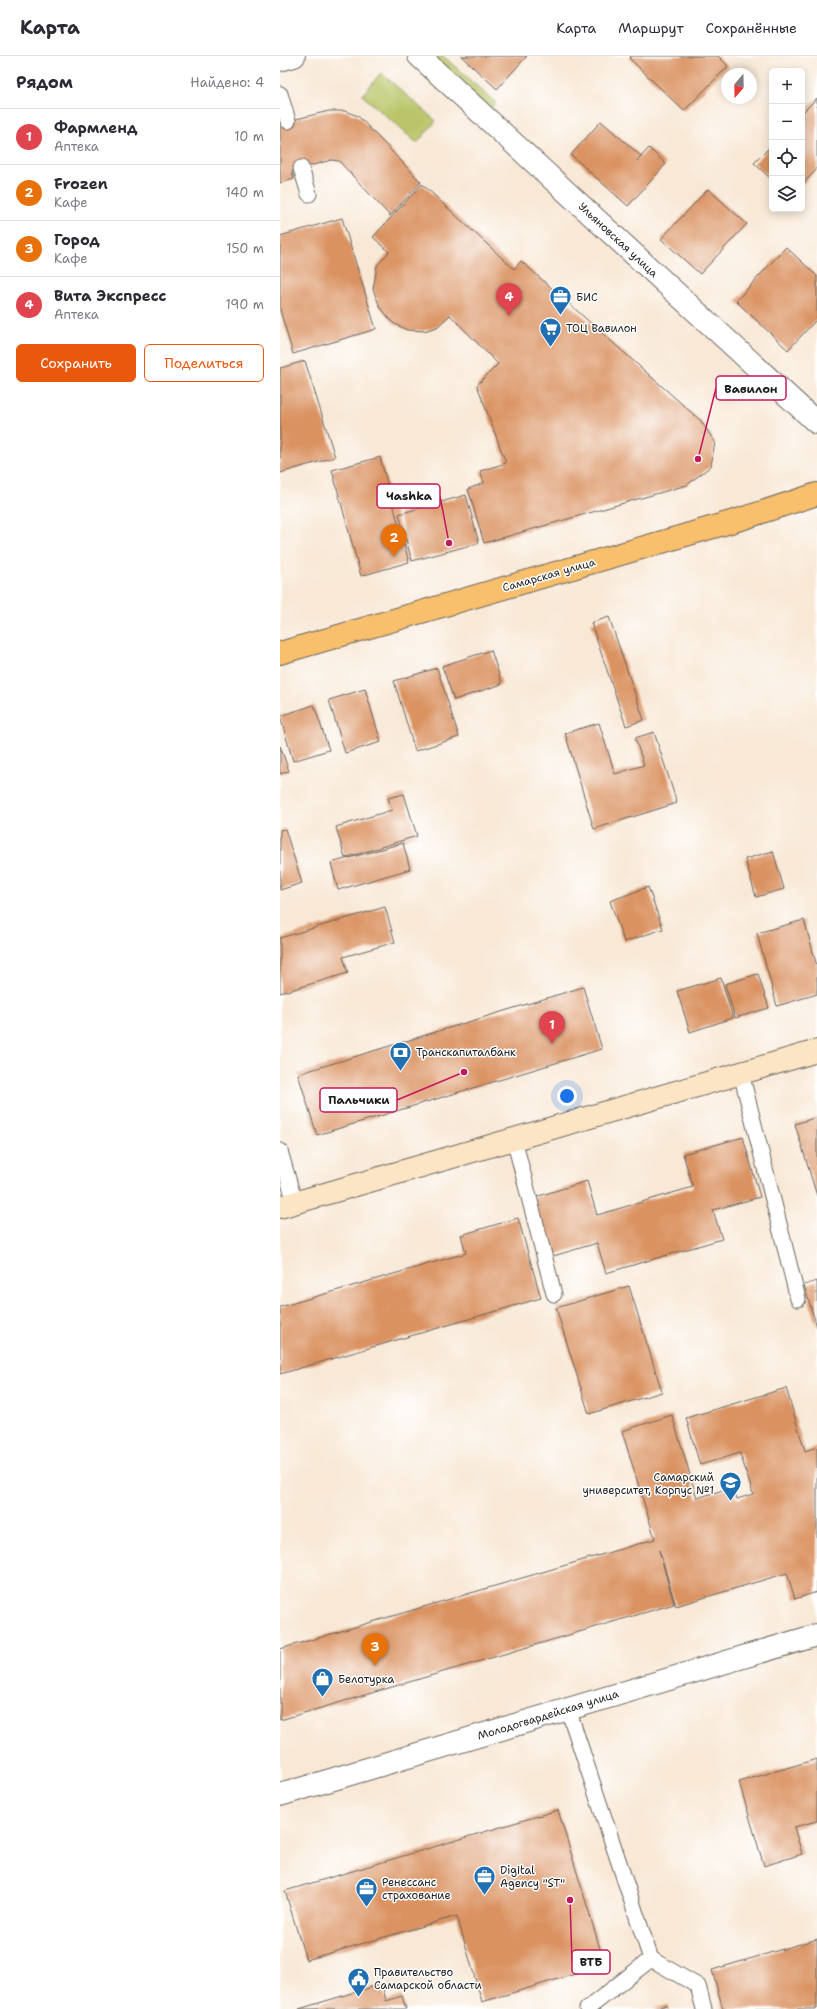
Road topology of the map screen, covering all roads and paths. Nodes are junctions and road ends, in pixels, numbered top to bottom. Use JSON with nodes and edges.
{"nodes":[{"id":1,"x":294,"y":56,"type":"edge"},
{"id":2,"x":419,"y":56,"type":"edge"},
{"id":3,"x":280,"y":60,"type":"edge"},
{"id":4,"x":280,"y":94,"type":"edge"},
{"id":5,"x":288,"y":121,"type":"dead end"},
{"id":6,"x":301,"y":168,"type":"dead end"},
{"id":7,"x":309,"y":194,"type":"dead end"},
{"id":8,"x":817,"y":424,"type":"edge"},
{"id":9,"x":817,"y":494,"type":"edge"},
{"id":10,"x":280,"y":653,"type":"edge"},
{"id":11,"x":817,"y":1051,"type":"edge"},
{"id":12,"x":741,"y":1073,"type":"junction"},
{"id":13,"x":514,"y":1139,"type":"junction"},
{"id":14,"x":280,"y":1151,"type":"edge"},
{"id":15,"x":287,"y":1205,"type":"edge"},
{"id":16,"x":554,"y":1294,"type":"dead end"},
{"id":17,"x":798,"y":1299,"type":"dead end"},
{"id":18,"x":817,"y":1635,"type":"edge"},
{"id":19,"x":568,"y":1709,"type":"junction"},
{"id":20,"x":280,"y":1795,"type":"edge"},
{"id":21,"x":651,"y":1958,"type":"junction"},
{"id":22,"x":587,"y":2009,"type":"edge"},
{"id":23,"x":704,"y":2009,"type":"edge"}],
"edges":[{"from":1,"to":3,"type":"street"},
{"from":2,"to":8,"type":"street","name":"Ульяновская улица"},
{"from":4,"to":5,"type":"lane"},
{"from":6,"to":7,"type":"lane"},
{"from":9,"to":10,"type":"main road","name":"Самарская улица"},
{"from":11,"to":12,"type":"street"},
{"from":12,"to":13,"type":"street"},
{"from":12,"to":17,"type":"lane"},
{"from":13,"to":15,"type":"street"},
{"from":13,"to":16,"type":"lane"},
{"from":14,"to":15,"type":"lane"},
{"from":18,"to":19,"type":"street","name":"Молодогвардейская улица"},
{"from":19,"to":20,"type":"street","name":"Молодогвардейская улица"},
{"from":19,"to":21,"type":"lane"},
{"from":21,"to":22,"type":"lane"},
{"from":21,"to":23,"type":"lane"}]}
